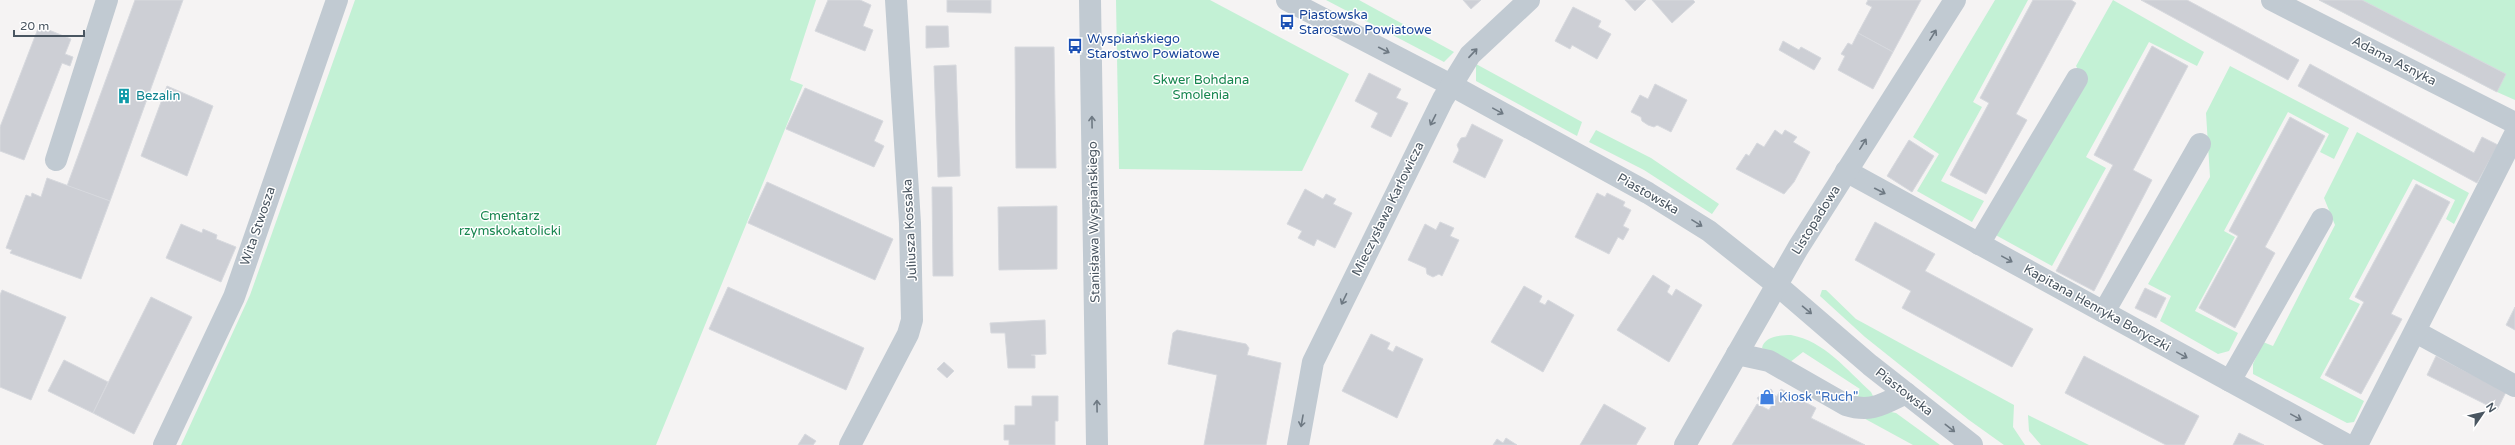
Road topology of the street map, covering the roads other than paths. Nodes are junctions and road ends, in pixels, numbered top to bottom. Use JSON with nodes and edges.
{"nodes":[{"id":1,"x":107,"y":0,"type":"edge"},
{"id":2,"x":337,"y":0,"type":"edge"},
{"id":3,"x":896,"y":0,"type":"edge"},
{"id":4,"x":1090,"y":0,"type":"edge"},
{"id":5,"x":1287,"y":0,"type":"edge"},
{"id":6,"x":1529,"y":0,"type":"edge"},
{"id":7,"x":1955,"y":0,"type":"edge"},
{"id":8,"x":2272,"y":0,"type":"edge"},
{"id":9,"x":2076,"y":79,"type":"dead end"},
{"id":10,"x":1451,"y":85,"type":"junction"},
{"id":11,"x":2515,"y":122,"type":"edge"},
{"id":12,"x":2515,"y":134,"type":"edge"},
{"id":13,"x":2200,"y":144,"type":"dead end"},
{"id":14,"x":56,"y":160,"type":"dead end"},
{"id":15,"x":1846,"y":171,"type":"junction"},
{"id":16,"x":2322,"y":219,"type":"dead end"},
{"id":17,"x":1980,"y":244,"type":"junction"},
{"id":18,"x":1777,"y":285,"type":"junction"},
{"id":19,"x":2104,"y":312,"type":"junction"},
{"id":20,"x":2416,"y":332,"type":"junction"},
{"id":21,"x":1737,"y":354,"type":"junction"},
{"id":22,"x":2230,"y":381,"type":"junction"},
{"id":23,"x":2515,"y":386,"type":"edge"},
{"id":24,"x":1906,"y":393,"type":"junction"},
{"id":25,"x":164,"y":445,"type":"edge"},
{"id":26,"x":850,"y":445,"type":"edge"},
{"id":27,"x":1097,"y":445,"type":"edge"},
{"id":28,"x":1298,"y":445,"type":"edge"},
{"id":29,"x":1685,"y":445,"type":"edge"},
{"id":30,"x":1972,"y":445,"type":"edge"},
{"id":31,"x":2347,"y":445,"type":"edge"},
{"id":32,"x":2357,"y":445,"type":"edge"}],
"edges":[{"from":1,"to":14,"type":"street"},
{"from":2,"to":25,"type":"street","name":"Wita Stwosza"},
{"from":3,"to":26,"type":"street","name":"Juliusza Kossaka"},
{"from":27,"to":4,"type":"street","name":"Stanisława Wyspiańskiego","one_way":true},
{"from":5,"to":10,"type":"street","name":"Piastowska","one_way":true},
{"from":10,"to":6,"type":"street","name":"Mieczysława Karłowicza","one_way":true},
{"from":15,"to":7,"type":"street","name":"Listopadowa","one_way":true},
{"from":8,"to":11,"type":"street","name":"Adama Asnyka"},
{"from":9,"to":17,"type":"street"},
{"from":10,"to":18,"type":"street","name":"Piastowska","one_way":true},
{"from":10,"to":28,"type":"street","name":"Mieczysława Karłowicza","one_way":true},
{"from":12,"to":20,"type":"street"},
{"from":13,"to":19,"type":"street"},
{"from":15,"to":17,"type":"street","name":"Kapitana Henryka Boryczki","one_way":true},
{"from":15,"to":18,"type":"street","name":"Listopadowa"},
{"from":16,"to":22,"type":"street"},
{"from":17,"to":19,"type":"street","name":"Kapitana Henryka Boryczki","one_way":true},
{"from":18,"to":21,"type":"street","name":"Listopadowa"},
{"from":18,"to":24,"type":"street","name":"Piastowska","one_way":true},
{"from":19,"to":22,"type":"street","name":"Kapitana Henryka Boryczki","one_way":true},
{"from":20,"to":23,"type":"street"},
{"from":20,"to":32,"type":"street"},
{"from":21,"to":24,"type":"street"},
{"from":21,"to":29,"type":"street","name":"Listopadowa"},
{"from":22,"to":31,"type":"street","name":"Kapitana Henryka Boryczki","one_way":true},
{"from":24,"to":30,"type":"street","name":"Piastowska","one_way":true}]}
